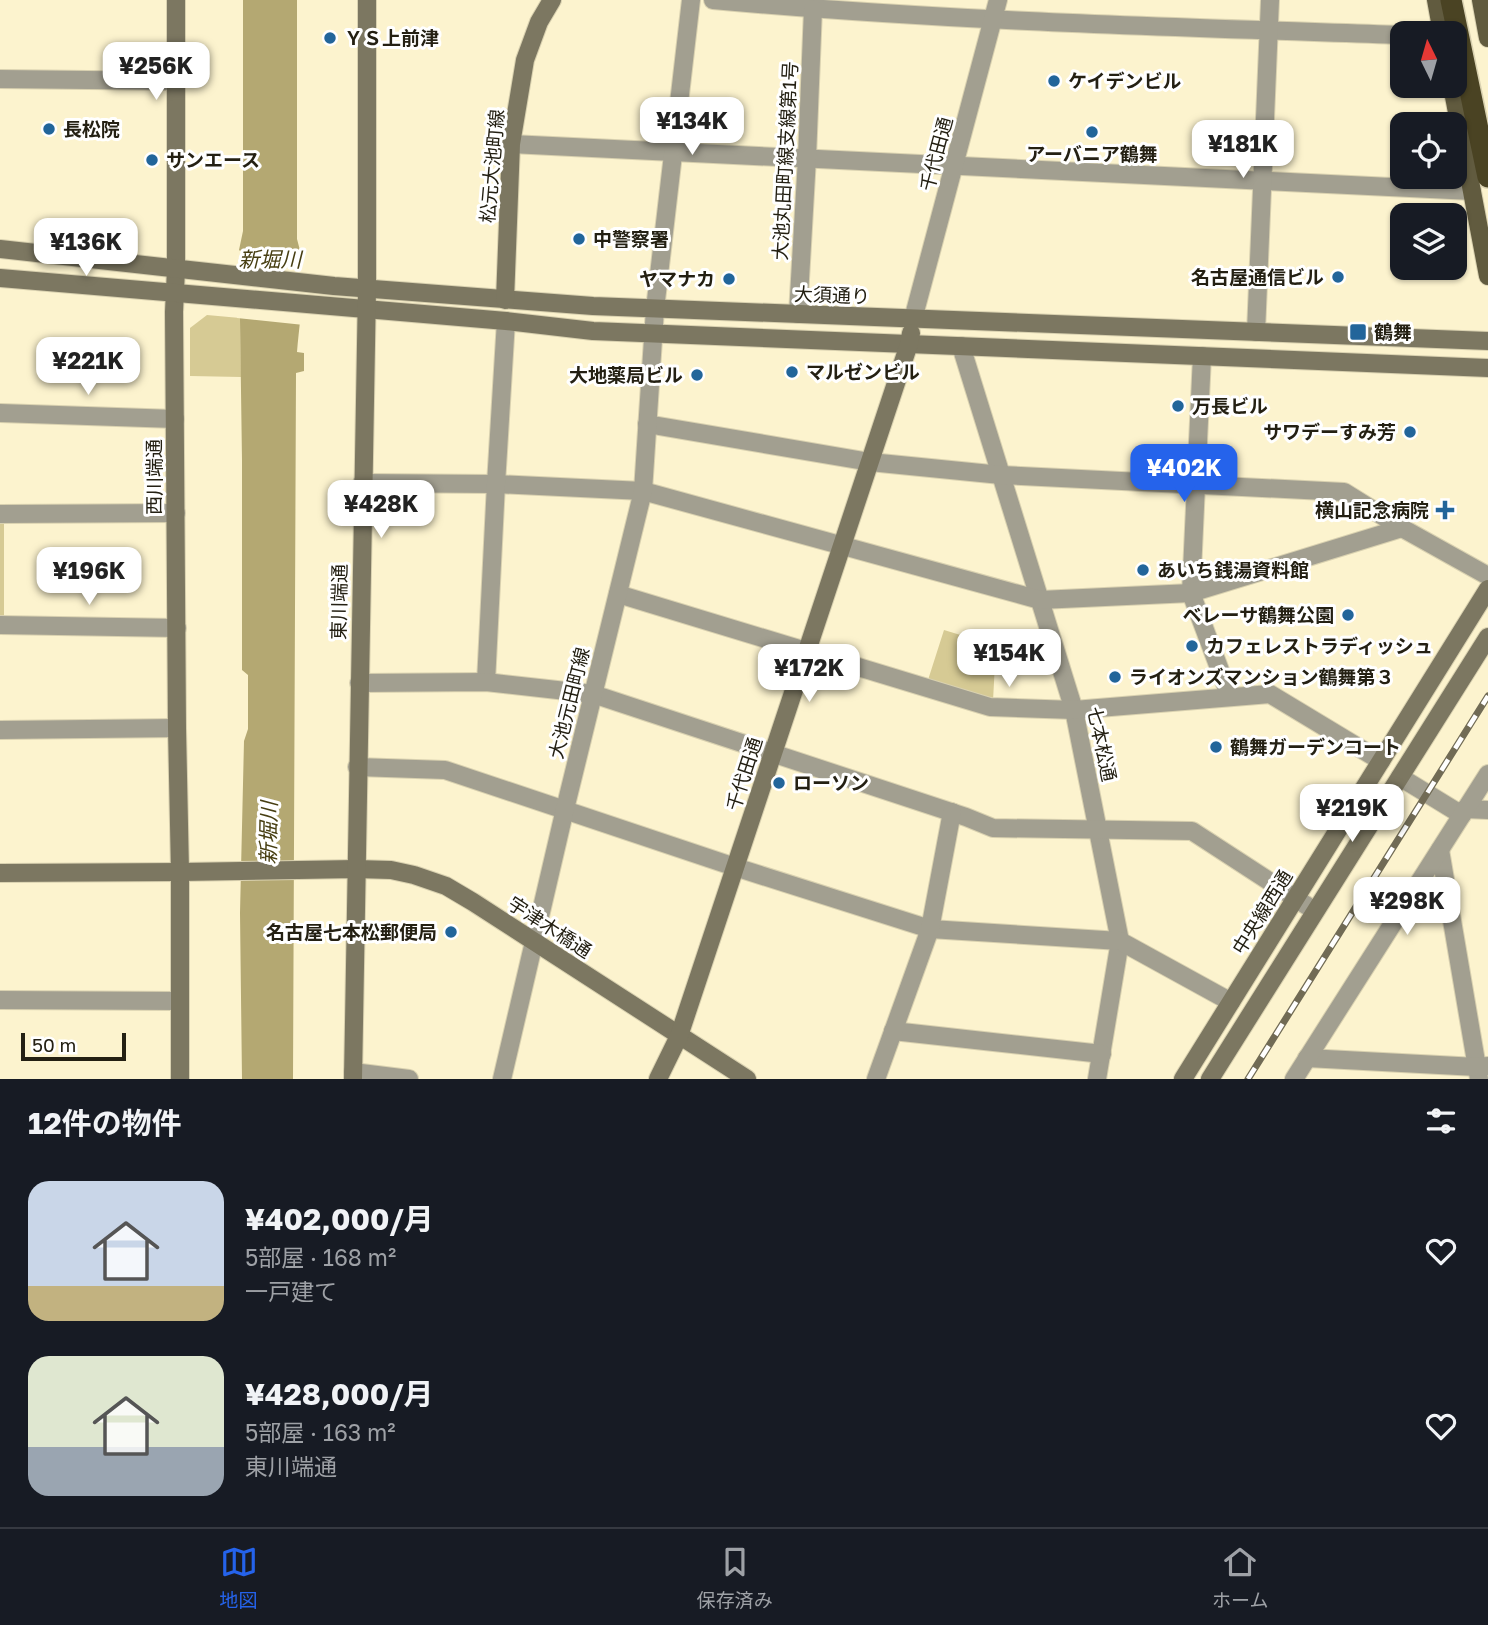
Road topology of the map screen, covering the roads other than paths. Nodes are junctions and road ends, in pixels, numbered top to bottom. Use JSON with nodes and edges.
{"nodes":[{"id":1,"x":176,"y":0,"type":"edge"},
{"id":2,"x":367,"y":0,"type":"edge"},
{"id":3,"x":552,"y":0,"type":"edge"},
{"id":4,"x":691,"y":0,"type":"edge"},
{"id":5,"x":713,"y":0,"type":"edge"},
{"id":6,"x":998,"y":0,"type":"edge"},
{"id":7,"x":1270,"y":0,"type":"edge"},
{"id":8,"x":1436,"y":0,"type":"edge"},
{"id":9,"x":1451,"y":0,"type":"edge"},
{"id":10,"x":1481,"y":0,"type":"edge"},
{"id":11,"x":813,"y":9,"type":"junction"},
{"id":12,"x":993,"y":19,"type":"junction"},
{"id":13,"x":1440,"y":21,"type":"edge"},
{"id":14,"x":1269,"y":30,"type":"junction"},
{"id":15,"x":1390,"y":35,"type":"edge"},
{"id":16,"x":1488,"y":38,"type":"edge"},
{"id":17,"x":0,"y":79,"type":"edge"},
{"id":18,"x":176,"y":81,"type":"junction"},
{"id":19,"x":1454,"y":98,"type":"edge"},
{"id":20,"x":511,"y":144,"type":"junction"},
{"id":21,"x":673,"y":153,"type":"junction"},
{"id":22,"x":807,"y":158,"type":"junction"},
{"id":23,"x":954,"y":167,"type":"junction"},
{"id":24,"x":1488,"y":177,"type":"edge"},
{"id":25,"x":1262,"y":181,"type":"junction"},
{"id":26,"x":1472,"y":191,"type":"junction"},
{"id":27,"x":0,"y":249,"type":"edge"},
{"id":28,"x":176,"y":269,"type":"junction"},
{"id":29,"x":1488,"y":276,"type":"edge"},
{"id":30,"x":0,"y":278,"type":"edge"},
{"id":31,"x":367,"y":288,"type":"junction"},
{"id":32,"x":174,"y":292,"type":"junction"},
{"id":33,"x":505,"y":300,"type":"junction"},
{"id":34,"x":655,"y":309,"type":"junction"},
{"id":35,"x":365,"y":310,"type":"junction"},
{"id":36,"x":798,"y":314,"type":"junction"},
{"id":37,"x":913,"y":319,"type":"junction"},
{"id":38,"x":506,"y":321,"type":"junction"},
{"id":39,"x":1256,"y":332,"type":"junction"},
{"id":40,"x":653,"y":334,"type":"junction"},
{"id":41,"x":1488,"y":341,"type":"edge"},
{"id":42,"x":961,"y":346,"type":"junction"},
{"id":43,"x":907,"y":352,"type":"junction"},
{"id":44,"x":1202,"y":356,"type":"junction"},
{"id":45,"x":1488,"y":368,"type":"edge"},
{"id":46,"x":0,"y":413,"type":"edge"},
{"id":47,"x":175,"y":419,"type":"junction"},
{"id":48,"x":647,"y":424,"type":"junction"},
{"id":49,"x":870,"y":462,"type":"junction"},
{"id":50,"x":1001,"y":475,"type":"junction"},
{"id":51,"x":362,"y":482,"type":"junction"},
{"id":52,"x":496,"y":484,"type":"junction"},
{"id":53,"x":1196,"y":485,"type":"junction"},
{"id":54,"x":643,"y":491,"type":"junction"},
{"id":55,"x":176,"y":513,"type":"junction"},
{"id":56,"x":0,"y":514,"type":"edge"},
{"id":57,"x":1402,"y":528,"type":"junction"},
{"id":58,"x":842,"y":547,"type":"junction"},
{"id":59,"x":1488,"y":576,"type":"edge"},
{"id":60,"x":1488,"y":589,"type":"edge"},
{"id":61,"x":1191,"y":593,"type":"junction"},
{"id":62,"x":618,"y":594,"type":"junction"},
{"id":63,"x":1040,"y":600,"type":"junction"},
{"id":64,"x":0,"y":625,"type":"edge"},
{"id":65,"x":177,"y":628,"type":"junction"},
{"id":66,"x":1488,"y":637,"type":"edge"},
{"id":67,"x":807,"y":652,"type":"junction"},
{"id":68,"x":486,"y":682,"type":"junction"},
{"id":69,"x":359,"y":683,"type":"junction"},
{"id":70,"x":593,"y":694,"type":"junction"},
{"id":71,"x":1230,"y":697,"type":"junction"},
{"id":72,"x":1074,"y":710,"type":"junction"},
{"id":73,"x":177,"y":728,"type":"junction"},
{"id":74,"x":0,"y":730,"type":"edge"},
{"id":75,"x":773,"y":753,"type":"junction"},
{"id":76,"x":1381,"y":761,"type":"junction"},
{"id":77,"x":357,"y":767,"type":"junction"},
{"id":78,"x":1488,"y":774,"type":"edge"},
{"id":79,"x":1400,"y":777,"type":"junction"},
{"id":80,"x":565,"y":809,"type":"junction"},
{"id":81,"x":1488,"y":810,"type":"edge"},
{"id":82,"x":952,"y":812,"type":"junction"},
{"id":83,"x":1463,"y":812,"type":"junction"},
{"id":84,"x":1099,"y":830,"type":"junction"},
{"id":85,"x":1440,"y":850,"type":"junction"},
{"id":86,"x":735,"y":867,"type":"junction"},
{"id":87,"x":356,"y":869,"type":"junction"},
{"id":88,"x":180,"y":872,"type":"junction"},
{"id":89,"x":0,"y":873,"type":"edge"},
{"id":90,"x":1295,"y":899,"type":"junction"},
{"id":91,"x":1315,"y":911,"type":"junction"},
{"id":92,"x":930,"y":929,"type":"junction"},
{"id":93,"x":533,"y":941,"type":"junction"},
{"id":94,"x":1120,"y":941,"type":"junction"},
{"id":95,"x":0,"y":1000,"type":"edge"},
{"id":96,"x":180,"y":1002,"type":"junction"},
{"id":97,"x":1231,"y":1002,"type":"junction"},
{"id":98,"x":893,"y":1031,"type":"junction"},
{"id":99,"x":680,"y":1036,"type":"junction"},
{"id":100,"x":1101,"y":1054,"type":"junction"},
{"id":101,"x":1307,"y":1058,"type":"junction"},
{"id":102,"x":1481,"y":1071,"type":"edge"},
{"id":103,"x":353,"y":1075,"type":"edge"},
{"id":104,"x":180,"y":1079,"type":"edge"},
{"id":105,"x":409,"y":1079,"type":"edge"},
{"id":106,"x":502,"y":1079,"type":"edge"},
{"id":107,"x":659,"y":1079,"type":"edge"},
{"id":108,"x":747,"y":1079,"type":"edge"},
{"id":109,"x":876,"y":1079,"type":"edge"},
{"id":110,"x":1097,"y":1079,"type":"edge"},
{"id":111,"x":1183,"y":1079,"type":"edge"},
{"id":112,"x":1210,"y":1079,"type":"edge"},
{"id":113,"x":1294,"y":1079,"type":"edge"}],
"edges":[{"from":1,"to":18,"type":"street","name":"西川端通"},
{"from":2,"to":31,"type":"street","name":"東川端通"},
{"from":3,"to":20,"type":"street","name":"松元大池町線"},
{"from":4,"to":21,"type":"street","name":"大池元田町線"},
{"from":5,"to":11,"type":"street"},
{"from":6,"to":12,"type":"street","name":"千代田通"},
{"from":7,"to":14,"type":"street"},
{"from":8,"to":13,"type":"main road"},
{"from":9,"to":24,"type":"highway"},
{"from":10,"to":16,"type":"main road"},
{"from":11,"to":12,"type":"street"},
{"from":11,"to":22,"type":"street","name":"大池丸田町線支線第1号"},
{"from":12,"to":14,"type":"street"},
{"from":12,"to":23,"type":"street","name":"千代田通"},
{"from":14,"to":15,"type":"street"},
{"from":14,"to":25,"type":"street"},
{"from":17,"to":18,"type":"street"},
{"from":18,"to":28,"type":"street","name":"西川端通"},
{"from":19,"to":26,"type":"main road"},
{"from":20,"to":21,"type":"street"},
{"from":20,"to":33,"type":"street","name":"松元大池町線"},
{"from":21,"to":22,"type":"street"},
{"from":21,"to":34,"type":"street","name":"大池元田町線"},
{"from":22,"to":23,"type":"street"},
{"from":22,"to":36,"type":"street","name":"大池丸田町線支線第1号"},
{"from":23,"to":25,"type":"street"},
{"from":23,"to":37,"type":"street","name":"千代田通"},
{"from":25,"to":26,"type":"street"},
{"from":25,"to":39,"type":"street"},
{"from":26,"to":29,"type":"main road"},
{"from":27,"to":28,"type":"street","name":"大須通り"},
{"from":28,"to":31,"type":"street","name":"大須通り"},
{"from":28,"to":32,"type":"street","name":"西川端通"},
{"from":30,"to":32,"type":"street"},
{"from":31,"to":33,"type":"street","name":"大須通り"},
{"from":31,"to":35,"type":"street","name":"東川端通"},
{"from":32,"to":35,"type":"street"},
{"from":32,"to":47,"type":"street","name":"西川端通"},
{"from":33,"to":34,"type":"street","name":"大須通り"},
{"from":34,"to":36,"type":"street","name":"大須通り"},
{"from":34,"to":40,"type":"street","name":"大池元田町線"},
{"from":35,"to":38,"type":"street"},
{"from":35,"to":51,"type":"street","name":"東川端通"},
{"from":36,"to":37,"type":"street","name":"大須通り"},
{"from":37,"to":39,"type":"street","name":"大須通り"},
{"from":37,"to":43,"type":"street","name":"千代田通"},
{"from":38,"to":40,"type":"street"},
{"from":38,"to":52,"type":"street"},
{"from":39,"to":41,"type":"street","name":"大須通り"},
{"from":40,"to":43,"type":"street"},
{"from":40,"to":48,"type":"street","name":"大池元田町線"},
{"from":42,"to":43,"type":"street"},
{"from":42,"to":44,"type":"street"},
{"from":42,"to":50,"type":"street","name":"七本松通"},
{"from":43,"to":49,"type":"street","name":"千代田通"},
{"from":44,"to":45,"type":"street"},
{"from":44,"to":53,"type":"street"},
{"from":46,"to":47,"type":"street"},
{"from":47,"to":55,"type":"street","name":"西川端通"},
{"from":48,"to":49,"type":"street"},
{"from":48,"to":54,"type":"street","name":"大池元田町線"},
{"from":49,"to":50,"type":"street"},
{"from":49,"to":58,"type":"street","name":"千代田通"},
{"from":50,"to":53,"type":"street"},
{"from":50,"to":63,"type":"street","name":"七本松通"},
{"from":51,"to":52,"type":"street"},
{"from":51,"to":69,"type":"street","name":"東川端通"},
{"from":52,"to":54,"type":"street"},
{"from":52,"to":68,"type":"street"},
{"from":53,"to":57,"type":"street"},
{"from":53,"to":61,"type":"street"},
{"from":54,"to":58,"type":"street"},
{"from":54,"to":62,"type":"street","name":"大池元田町線"},
{"from":55,"to":56,"type":"street"},
{"from":55,"to":65,"type":"street","name":"西川端通"},
{"from":57,"to":59,"type":"street"},
{"from":57,"to":61,"type":"street"},
{"from":58,"to":63,"type":"street"},
{"from":58,"to":67,"type":"street","name":"千代田通"},
{"from":60,"to":76,"type":"street","name":"中央線西通"},
{"from":61,"to":63,"type":"street"},
{"from":61,"to":71,"type":"street"},
{"from":62,"to":67,"type":"street"},
{"from":62,"to":70,"type":"street","name":"大池元田町線"},
{"from":63,"to":72,"type":"street","name":"七本松通"},
{"from":64,"to":65,"type":"street"},
{"from":65,"to":73,"type":"street","name":"西川端通"},
{"from":66,"to":79,"type":"street"},
{"from":67,"to":72,"type":"street"},
{"from":67,"to":75,"type":"street","name":"千代田通"},
{"from":68,"to":69,"type":"street"},
{"from":68,"to":70,"type":"street"},
{"from":69,"to":77,"type":"street","name":"東川端通"},
{"from":70,"to":75,"type":"street"},
{"from":70,"to":80,"type":"street","name":"大池元田町線"},
{"from":71,"to":72,"type":"street"},
{"from":71,"to":76,"type":"street"},
{"from":72,"to":84,"type":"street","name":"七本松通"},
{"from":73,"to":74,"type":"street"},
{"from":73,"to":88,"type":"street","name":"西川端通"},
{"from":75,"to":82,"type":"street"},
{"from":75,"to":86,"type":"street","name":"千代田通"},
{"from":76,"to":90,"type":"street","name":"中央線西通"},
{"from":77,"to":80,"type":"street"},
{"from":77,"to":87,"type":"street","name":"東川端通"},
{"from":78,"to":83,"type":"street"},
{"from":79,"to":83,"type":"street"},
{"from":79,"to":91,"type":"street"},
{"from":80,"to":86,"type":"street"},
{"from":80,"to":93,"type":"street","name":"大池元田町線"},
{"from":81,"to":83,"type":"street"},
{"from":82,"to":84,"type":"street"},
{"from":82,"to":92,"type":"street"},
{"from":83,"to":85,"type":"street"},
{"from":84,"to":90,"type":"street"},
{"from":84,"to":94,"type":"street","name":"七本松通"},
{"from":85,"to":101,"type":"street"},
{"from":85,"to":102,"type":"street"},
{"from":86,"to":92,"type":"street"},
{"from":86,"to":99,"type":"street","name":"千代田通"},
{"from":87,"to":88,"type":"street","name":"宇津木橋通"},
{"from":87,"to":93,"type":"street","name":"宇津木橋通"},
{"from":87,"to":103,"type":"street","name":"東川端通"},
{"from":88,"to":89,"type":"street"},
{"from":88,"to":96,"type":"street","name":"西川端通"},
{"from":90,"to":91,"type":"street"},
{"from":90,"to":97,"type":"street","name":"中央線西通"},
{"from":91,"to":112,"type":"street"},
{"from":92,"to":94,"type":"street"},
{"from":92,"to":98,"type":"street"},
{"from":93,"to":99,"type":"street","name":"宇津木橋通"},
{"from":93,"to":106,"type":"street","name":"大池元田町線"},
{"from":94,"to":97,"type":"street"},
{"from":94,"to":100,"type":"street","name":"七本松通"},
{"from":95,"to":96,"type":"street"},
{"from":96,"to":104,"type":"street","name":"西川端通"},
{"from":97,"to":111,"type":"street","name":"中央線西通"},
{"from":98,"to":100,"type":"street"},
{"from":98,"to":109,"type":"street"},
{"from":99,"to":107,"type":"street","name":"千代田通"},
{"from":99,"to":108,"type":"street","name":"宇津木橋通"},
{"from":100,"to":110,"type":"street","name":"七本松通"},
{"from":101,"to":102,"type":"street"},
{"from":101,"to":113,"type":"street"},
{"from":103,"to":105,"type":"street"}]}
